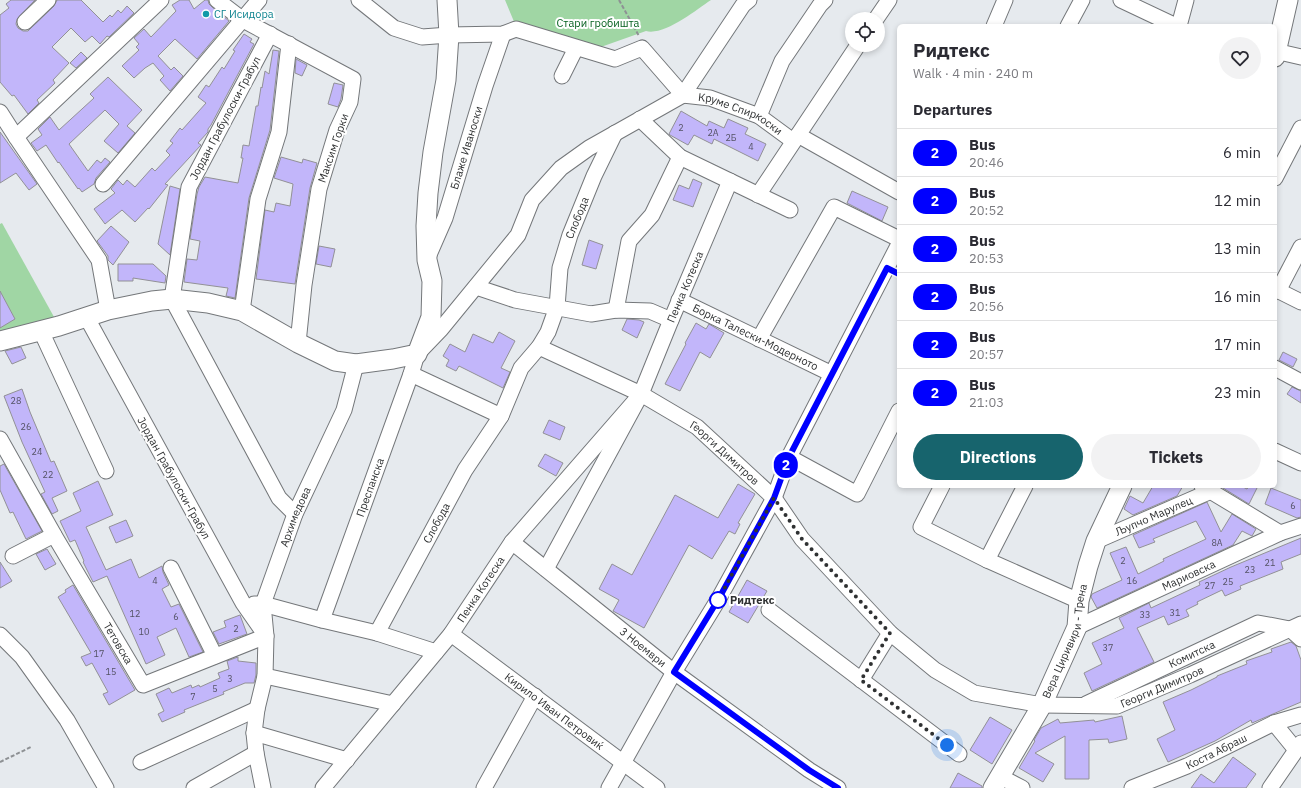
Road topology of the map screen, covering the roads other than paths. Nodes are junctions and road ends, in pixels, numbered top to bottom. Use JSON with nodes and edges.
{"nodes":[{"id":1,"x":48,"y":0,"type":"edge"},
{"id":2,"x":161,"y":0,"type":"edge"},
{"id":3,"x":217,"y":0,"type":"edge"},
{"id":4,"x":259,"y":0,"type":"edge"},
{"id":5,"x":359,"y":0,"type":"edge"},
{"id":6,"x":447,"y":0,"type":"edge"},
{"id":7,"x":749,"y":0,"type":"edge"},
{"id":8,"x":825,"y":0,"type":"edge"},
{"id":9,"x":889,"y":0,"type":"edge"},
{"id":10,"x":1005,"y":0,"type":"edge"},
{"id":11,"x":1082,"y":0,"type":"edge"},
{"id":12,"x":1121,"y":0,"type":"edge"},
{"id":13,"x":1186,"y":0,"type":"edge"},
{"id":14,"x":1288,"y":0,"type":"edge"},
{"id":15,"x":881,"y":12,"type":"edge"},
{"id":16,"x":243,"y":20,"type":"junction"},
{"id":17,"x":25,"y":22,"type":"dead end"},
{"id":18,"x":995,"y":24,"type":"edge"},
{"id":19,"x":1069,"y":24,"type":"edge"},
{"id":20,"x":1174,"y":24,"type":"edge"},
{"id":21,"x":1179,"y":24,"type":"edge"},
{"id":22,"x":270,"y":34,"type":"junction"},
{"id":23,"x":503,"y":34,"type":"junction"},
{"id":24,"x":449,"y":35,"type":"junction"},
{"id":25,"x":289,"y":44,"type":"junction"},
{"id":26,"x":1277,"y":45,"type":"edge"},
{"id":27,"x":576,"y":48,"type":"junction"},
{"id":28,"x":853,"y":52,"type":"edge"},
{"id":29,"x":1277,"y":53,"type":"edge"},
{"id":30,"x":1301,"y":57,"type":"edge"},
{"id":31,"x":562,"y":76,"type":"dead end"},
{"id":32,"x":683,"y":95,"type":"junction"},
{"id":33,"x":0,"y":112,"type":"edge"},
{"id":34,"x":759,"y":116,"type":"junction"},
{"id":35,"x":640,"y":118,"type":"junction"},
{"id":36,"x":1301,"y":128,"type":"edge"},
{"id":37,"x":615,"y":133,"type":"junction"},
{"id":38,"x":16,"y":137,"type":"junction"},
{"id":39,"x":796,"y":138,"type":"junction"},
{"id":40,"x":680,"y":157,"type":"junction"},
{"id":41,"x":1277,"y":174,"type":"edge"},
{"id":42,"x":730,"y":181,"type":"junction"},
{"id":43,"x":103,"y":184,"type":"dead end"},
{"id":44,"x":897,"y":191,"type":"edge"},
{"id":45,"x":758,"y":195,"type":"junction"},
{"id":46,"x":790,"y":210,"type":"dead end"},
{"id":47,"x":897,"y":238,"type":"edge"},
{"id":48,"x":1301,"y":247,"type":"edge"},
{"id":49,"x":897,"y":253,"type":"edge"},
{"id":50,"x":427,"y":260,"type":"junction"},
{"id":51,"x":893,"y":271,"type":"edge"},
{"id":52,"x":476,"y":286,"type":"junction"},
{"id":53,"x":1277,"y":288,"type":"edge"},
{"id":54,"x":1277,"y":290,"type":"edge"},
{"id":55,"x":172,"y":299,"type":"junction"},
{"id":56,"x":679,"y":300,"type":"junction"},
{"id":57,"x":1301,"y":302,"type":"edge"},
{"id":58,"x":557,"y":307,"type":"junction"},
{"id":59,"x":108,"y":310,"type":"junction"},
{"id":60,"x":242,"y":310,"type":"junction"},
{"id":61,"x":616,"y":310,"type":"junction"},
{"id":62,"x":87,"y":318,"type":"junction"},
{"id":63,"x":671,"y":320,"type":"junction"},
{"id":64,"x":41,"y":331,"type":"junction"},
{"id":65,"x":758,"y":339,"type":"junction"},
{"id":66,"x":0,"y":341,"type":"edge"},
{"id":67,"x":298,"y":343,"type":"junction"},
{"id":68,"x":539,"y":347,"type":"junction"},
{"id":69,"x":417,"y":354,"type":"junction"},
{"id":70,"x":356,"y":364,"type":"junction"},
{"id":71,"x":1277,"y":369,"type":"edge"},
{"id":72,"x":411,"y":374,"type":"junction"},
{"id":73,"x":832,"y":374,"type":"junction"},
{"id":74,"x":1301,"y":382,"type":"edge"},
{"id":75,"x":641,"y":394,"type":"junction"},
{"id":76,"x":897,"y":415,"type":"edge"},
{"id":77,"x":501,"y":416,"type":"junction"},
{"id":78,"x":0,"y":439,"type":"edge"},
{"id":79,"x":1277,"y":451,"type":"edge"},
{"id":80,"x":789,"y":457,"type":"junction"},
{"id":81,"x":1301,"y":463,"type":"edge"},
{"id":82,"x":106,"y":471,"type":"dead end"},
{"id":83,"x":941,"y":488,"type":"edge"},
{"id":84,"x":1024,"y":488,"type":"edge"},
{"id":85,"x":1121,"y":488,"type":"edge"},
{"id":86,"x":1206,"y":489,"type":"edge"},
{"id":87,"x":774,"y":498,"type":"junction"},
{"id":88,"x":295,"y":514,"type":"junction"},
{"id":89,"x":1301,"y":526,"type":"edge"},
{"id":90,"x":1280,"y":534,"type":"junction"},
{"id":91,"x":54,"y":535,"type":"junction"},
{"id":92,"x":1096,"y":541,"type":"junction"},
{"id":93,"x":512,"y":542,"type":"junction"},
{"id":94,"x":13,"y":556,"type":"dead end"},
{"id":95,"x":987,"y":560,"type":"junction"},
{"id":96,"x":171,"y":568,"type":"dead end"},
{"id":97,"x":546,"y":570,"type":"junction"},
{"id":98,"x":1079,"y":601,"type":"junction"},
{"id":99,"x":243,"y":603,"type":"junction"},
{"id":100,"x":263,"y":604,"type":"junction"},
{"id":101,"x":769,"y":610,"type":"dead end"},
{"id":102,"x":322,"y":620,"type":"junction"},
{"id":103,"x":1077,"y":627,"type":"junction"},
{"id":104,"x":1297,"y":630,"type":"edge"},
{"id":105,"x":377,"y":633,"type":"junction"},
{"id":106,"x":890,"y":633,"type":"junction"},
{"id":107,"x":451,"y":634,"type":"junction"},
{"id":108,"x":0,"y":635,"type":"edge"},
{"id":109,"x":266,"y":636,"type":"junction"},
{"id":110,"x":436,"y":652,"type":"junction"},
{"id":111,"x":215,"y":656,"type":"junction"},
{"id":112,"x":674,"y":672,"type":"junction"},
{"id":113,"x":265,"y":676,"type":"junction"},
{"id":114,"x":861,"y":680,"type":"junction"},
{"id":115,"x":535,"y":696,"type":"junction"},
{"id":116,"x":393,"y":704,"type":"junction"},
{"id":117,"x":1042,"y":705,"type":"junction"},
{"id":118,"x":257,"y":709,"type":"junction"},
{"id":119,"x":1301,"y":715,"type":"edge"},
{"id":120,"x":1274,"y":723,"type":"junction"},
{"id":121,"x":254,"y":733,"type":"junction"},
{"id":122,"x":1299,"y":747,"type":"edge"},
{"id":123,"x":256,"y":753,"type":"junction"},
{"id":124,"x":959,"y":754,"type":"dead end"},
{"id":125,"x":347,"y":760,"type":"junction"},
{"id":126,"x":141,"y":762,"type":"dead end"},
{"id":127,"x":623,"y":763,"type":"junction"},
{"id":128,"x":996,"y":782,"type":"edge"},
{"id":129,"x":106,"y":788,"type":"edge"},
{"id":130,"x":194,"y":788,"type":"edge"},
{"id":131,"x":262,"y":788,"type":"edge"},
{"id":132,"x":323,"y":788,"type":"edge"},
{"id":133,"x":484,"y":788,"type":"edge"},
{"id":134,"x":609,"y":788,"type":"edge"},
{"id":135,"x":658,"y":788,"type":"edge"},
{"id":136,"x":838,"y":788,"type":"edge"},
{"id":137,"x":1022,"y":788,"type":"edge"},
{"id":138,"x":1132,"y":788,"type":"edge"},
{"id":139,"x":1270,"y":788,"type":"edge"}],
"edges":[{"from":1,"to":17,"type":"street"},
{"from":2,"to":38,"type":"street"},
{"from":3,"to":16,"type":"street","name":"Максим Горки"},
{"from":4,"to":16,"type":"street"},
{"from":5,"to":24,"type":"street"},
{"from":6,"to":24,"type":"street"},
{"from":7,"to":32,"type":"street"},
{"from":8,"to":34,"type":"street"},
{"from":9,"to":15,"type":"street"},
{"from":10,"to":18,"type":"street"},
{"from":11,"to":19,"type":"street"},
{"from":12,"to":20,"type":"street"},
{"from":13,"to":21,"type":"street"},
{"from":14,"to":26,"type":"street"},
{"from":16,"to":22,"type":"street","name":"Максим Горки"},
{"from":16,"to":43,"type":"street"},
{"from":22,"to":25,"type":"street","name":"Максим Горки"},
{"from":22,"to":55,"type":"street","name":"Јордан Грабулоски-Грабул"},
{"from":23,"to":24,"type":"street"},
{"from":23,"to":27,"type":"street"},
{"from":23,"to":50,"type":"street","name":"Блаже Иваноски"},
{"from":24,"to":50,"type":"street"},
{"from":25,"to":60,"type":"street"},
{"from":25,"to":67,"type":"street","name":"Максим Горки"},
{"from":27,"to":31,"type":"street"},
{"from":27,"to":32,"type":"street"},
{"from":28,"to":39,"type":"street"},
{"from":29,"to":30,"type":"street"},
{"from":32,"to":34,"type":"street","name":"Круме Спиркоски"},
{"from":32,"to":35,"type":"street"},
{"from":33,"to":38,"type":"street"},
{"from":34,"to":39,"type":"street","name":"Круме Спиркоски"},
{"from":35,"to":37,"type":"street"},
{"from":35,"to":40,"type":"street"},
{"from":36,"to":41,"type":"street"},
{"from":37,"to":52,"type":"street"},
{"from":37,"to":58,"type":"street","name":"Слобода"},
{"from":38,"to":59,"type":"street"},
{"from":39,"to":44,"type":"street","name":"Круме Спиркоски"},
{"from":39,"to":45,"type":"street"},
{"from":40,"to":42,"type":"street"},
{"from":40,"to":61,"type":"street"},
{"from":42,"to":45,"type":"street"},
{"from":42,"to":56,"type":"street","name":"Пенка Котеска"},
{"from":45,"to":46,"type":"street"},
{"from":47,"to":65,"type":"street"},
{"from":48,"to":53,"type":"street"},
{"from":49,"to":51,"type":"street"},
{"from":50,"to":69,"type":"street"},
{"from":51,"to":73,"type":"street"},
{"from":52,"to":58,"type":"street"},
{"from":52,"to":69,"type":"street"},
{"from":54,"to":57,"type":"street"},
{"from":55,"to":59,"type":"street"},
{"from":55,"to":60,"type":"street"},
{"from":55,"to":88,"type":"street"},
{"from":56,"to":63,"type":"street","name":"Пенка Котеска"},
{"from":56,"to":65,"type":"street","name":"Борка Талески-Модерното"},
{"from":58,"to":61,"type":"street"},
{"from":58,"to":68,"type":"street","name":"Слобода"},
{"from":59,"to":62,"type":"street"},
{"from":60,"to":67,"type":"street"},
{"from":61,"to":63,"type":"street"},
{"from":62,"to":64,"type":"street"},
{"from":62,"to":99,"type":"street","name":"Јордан Грабулоски-Грабул"},
{"from":63,"to":75,"type":"street","name":"Пенка Котеска"},
{"from":64,"to":66,"type":"street"},
{"from":64,"to":82,"type":"street"},
{"from":65,"to":73,"type":"street","name":"Борка Талески-Модерното"},
{"from":67,"to":70,"type":"street"},
{"from":68,"to":75,"type":"street"},
{"from":68,"to":77,"type":"street","name":"Слобода"},
{"from":69,"to":70,"type":"street"},
{"from":69,"to":72,"type":"street","name":"Преспанска"},
{"from":70,"to":88,"type":"street","name":"Архимедова"},
{"from":71,"to":74,"type":"street"},
{"from":72,"to":77,"type":"street"},
{"from":72,"to":102,"type":"street","name":"Преспанска"},
{"from":73,"to":80,"type":"street"},
{"from":75,"to":87,"type":"street","name":"Георги Димитров"},
{"from":75,"to":93,"type":"street","name":"Пенка Котеска"},
{"from":75,"to":97,"type":"street","name":"Пенка Котеска"},
{"from":76,"to":80,"type":"street"},
{"from":77,"to":105,"type":"street","name":"Слобода"},
{"from":78,"to":91,"type":"street","name":"Тетовска"},
{"from":79,"to":81,"type":"street"},
{"from":80,"to":87,"type":"street"},
{"from":83,"to":95,"type":"street"},
{"from":84,"to":95,"type":"street"},
{"from":85,"to":92,"type":"street","name":"Вера Циривири - Трена"},
{"from":86,"to":90,"type":"street","name":"Љупчо Марулец"},
{"from":86,"to":92,"type":"street","name":"Љупчо Марулец"},
{"from":87,"to":106,"type":"street","name":"Георги Димитров"},
{"from":87,"to":112,"type":"street"},
{"from":88,"to":100,"type":"street","name":"Архимедова"},
{"from":89,"to":90,"type":"street","name":"Мариовска"},
{"from":90,"to":103,"type":"street","name":"Мариовска"},
{"from":91,"to":94,"type":"street"},
{"from":91,"to":111,"type":"street","name":"Тетовска"},
{"from":92,"to":98,"type":"street","name":"Вера Циривири - Трена"},
{"from":93,"to":97,"type":"street","name":"3 Ноември"},
{"from":93,"to":107,"type":"street","name":"Пенка Котеска"},
{"from":95,"to":98,"type":"street"},
{"from":96,"to":111,"type":"street"},
{"from":97,"to":112,"type":"street","name":"3 Ноември"},
{"from":98,"to":103,"type":"street","name":"Вера Циривири - Трена"},
{"from":99,"to":100,"type":"street"},
{"from":99,"to":109,"type":"street","name":"Јордан Грабулоски-Грабул"},
{"from":100,"to":102,"type":"street"},
{"from":100,"to":109,"type":"street","name":"Архимедова"},
{"from":101,"to":114,"type":"street"},
{"from":102,"to":105,"type":"street"},
{"from":103,"to":117,"type":"street","name":"Вера Циривири - Трена"},
{"from":104,"to":117,"type":"street","name":"Георги Димитров"},
{"from":105,"to":110,"type":"street"},
{"from":106,"to":114,"type":"street"},
{"from":106,"to":117,"type":"street","name":"Георги Димитров"},
{"from":107,"to":110,"type":"street","name":"Пенка Котеска"},
{"from":107,"to":115,"type":"street","name":"Кирило Иван Петровиќ"},
{"from":108,"to":129,"type":"street"},
{"from":109,"to":111,"type":"street","name":"Тетовска"},
{"from":109,"to":113,"type":"street","name":"Архимедова"},
{"from":110,"to":116,"type":"street","name":"Пенка Котеска"},
{"from":112,"to":127,"type":"street"},
{"from":112,"to":136,"type":"street","name":"3 Ноември"},
{"from":113,"to":116,"type":"street"},
{"from":113,"to":118,"type":"street","name":"Архимедова"},
{"from":114,"to":124,"type":"street"},
{"from":115,"to":127,"type":"street","name":"Кирило Иван Петровиќ"},
{"from":115,"to":133,"type":"street"},
{"from":116,"to":125,"type":"street","name":"Пенка Котеска"},
{"from":117,"to":128,"type":"street","name":"Вера Циривири - Трена"},
{"from":118,"to":121,"type":"street","name":"Архимедова"},
{"from":118,"to":126,"type":"street"},
{"from":119,"to":120,"type":"street","name":"Коста Абраш"},
{"from":120,"to":122,"type":"street"},
{"from":120,"to":138,"type":"street","name":"Коста Абраш"},
{"from":121,"to":123,"type":"street","name":"Архимедова"},
{"from":121,"to":125,"type":"street"},
{"from":122,"to":139,"type":"street"},
{"from":123,"to":130,"type":"street"},
{"from":123,"to":131,"type":"street","name":"Архимедова"},
{"from":125,"to":132,"type":"street","name":"Пенка Котеска"},
{"from":127,"to":134,"type":"street"},
{"from":127,"to":135,"type":"street","name":"Кирило Иван Петровиќ"},
{"from":128,"to":137,"type":"street"}]}
